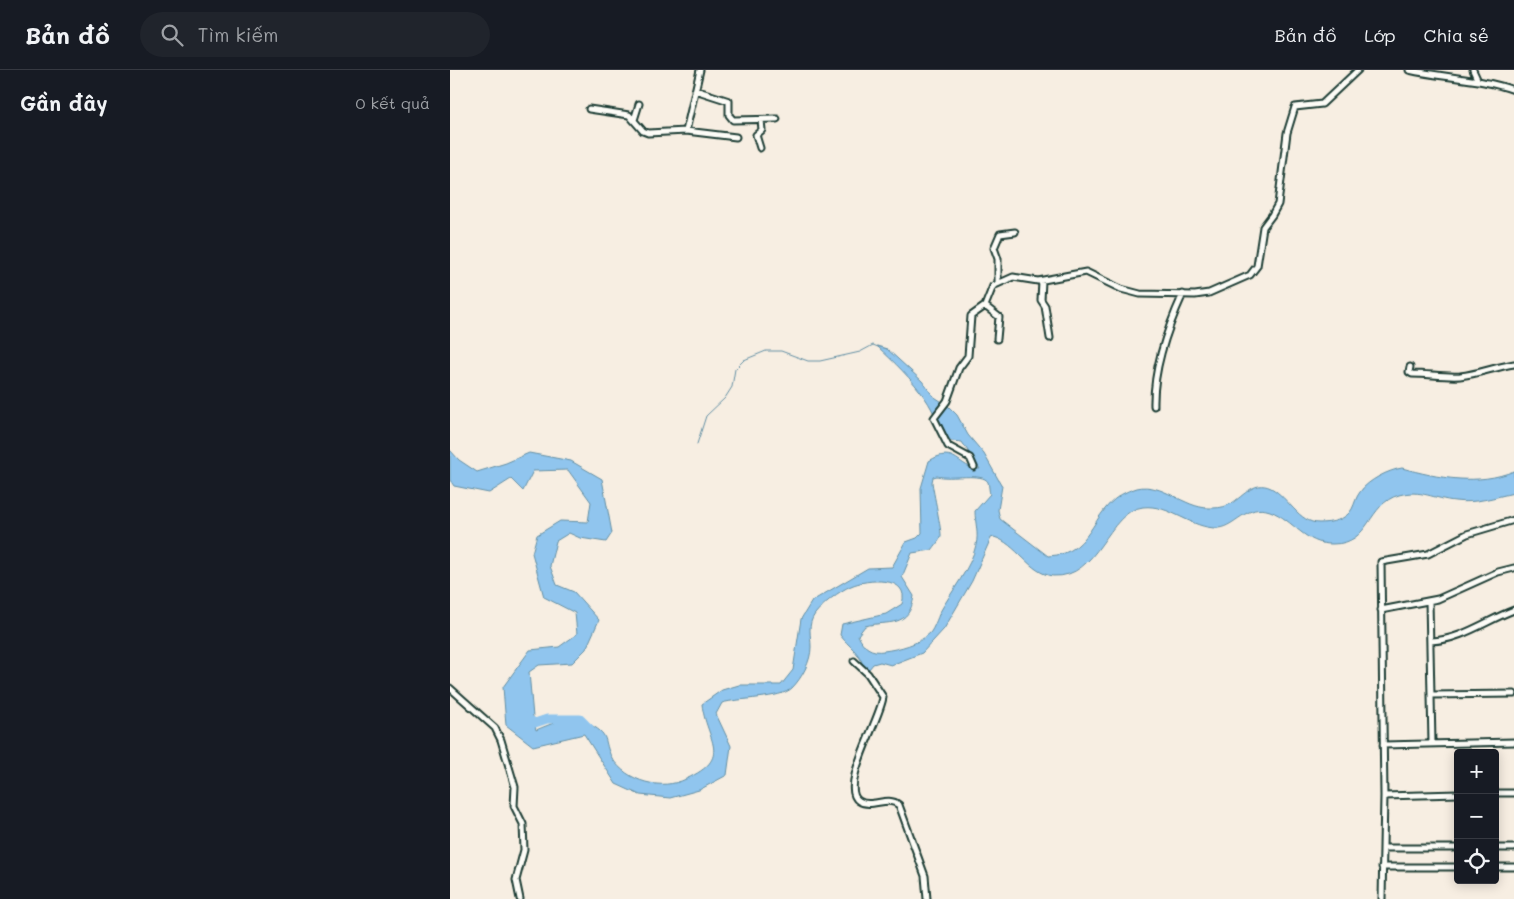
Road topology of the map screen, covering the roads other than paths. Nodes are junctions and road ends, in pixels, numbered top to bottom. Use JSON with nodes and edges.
{"nodes":[{"id":1,"x":700,"y":70,"type":"edge"},
{"id":2,"x":1358,"y":70,"type":"edge"},
{"id":3,"x":1409,"y":70,"type":"edge"},
{"id":4,"x":1473,"y":70,"type":"edge"},
{"id":5,"x":1478,"y":81,"type":"junction"},
{"id":6,"x":695,"y":90,"type":"junction"},
{"id":7,"x":1514,"y":90,"type":"edge"},
{"id":8,"x":639,"y":104,"type":"dead end"},
{"id":9,"x":589,"y":109,"type":"dead end"},
{"id":10,"x":634,"y":120,"type":"junction"},
{"id":11,"x":761,"y":120,"type":"junction"},
{"id":12,"x":777,"y":120,"type":"dead end"},
{"id":13,"x":686,"y":131,"type":"junction"},
{"id":14,"x":736,"y":137,"type":"dead end"},
{"id":15,"x":760,"y":148,"type":"dead end"},
{"id":16,"x":1015,"y":232,"type":"dead end"},
{"id":17,"x":1042,"y":281,"type":"junction"},
{"id":18,"x":998,"y":282,"type":"junction"},
{"id":19,"x":1184,"y":294,"type":"junction"},
{"id":20,"x":985,"y":306,"type":"junction"},
{"id":21,"x":997,"y":338,"type":"dead end"},
{"id":22,"x":1050,"y":338,"type":"dead end"},
{"id":23,"x":1514,"y":364,"type":"edge"},
{"id":24,"x":1410,"y":367,"type":"dead end"},
{"id":25,"x":1154,"y":406,"type":"dead end"},
{"id":26,"x":974,"y":467,"type":"dead end"},
{"id":27,"x":1514,"y":520,"type":"edge"},
{"id":28,"x":1514,"y":568,"type":"edge"},
{"id":29,"x":1428,"y":602,"type":"junction"},
{"id":30,"x":1382,"y":610,"type":"junction"},
{"id":31,"x":1514,"y":610,"type":"edge"},
{"id":32,"x":1431,"y":641,"type":"junction"},
{"id":33,"x":854,"y":661,"type":"dead end"},
{"id":34,"x":450,"y":688,"type":"edge"},
{"id":35,"x":1514,"y":694,"type":"edge"},
{"id":36,"x":1432,"y":696,"type":"junction"},
{"id":37,"x":1514,"y":742,"type":"edge"},
{"id":38,"x":1432,"y":743,"type":"junction"},
{"id":39,"x":1382,"y":745,"type":"junction"},
{"id":40,"x":1499,"y":793,"type":"edge"},
{"id":41,"x":1514,"y":793,"type":"edge"},
{"id":42,"x":1454,"y":794,"type":"edge"},
{"id":43,"x":1384,"y":796,"type":"junction"},
{"id":44,"x":1384,"y":848,"type":"junction"},
{"id":45,"x":1454,"y":848,"type":"edge"},
{"id":46,"x":1499,"y":848,"type":"edge"},
{"id":47,"x":1514,"y":848,"type":"edge"},
{"id":48,"x":1382,"y":867,"type":"junction"},
{"id":49,"x":1454,"y":867,"type":"edge"},
{"id":50,"x":1499,"y":867,"type":"edge"},
{"id":51,"x":1514,"y":867,"type":"edge"},
{"id":52,"x":520,"y":899,"type":"edge"},
{"id":53,"x":927,"y":899,"type":"edge"},
{"id":54,"x":1382,"y":899,"type":"edge"}],
"edges":[{"from":1,"to":6,"type":"street"},
{"from":2,"to":19,"type":"street"},
{"from":3,"to":5,"type":"street"},
{"from":4,"to":5,"type":"street"},
{"from":5,"to":7,"type":"street"},
{"from":6,"to":11,"type":"street"},
{"from":6,"to":13,"type":"street"},
{"from":8,"to":10,"type":"street"},
{"from":9,"to":10,"type":"street"},
{"from":10,"to":13,"type":"street"},
{"from":11,"to":12,"type":"street"},
{"from":11,"to":15,"type":"street"},
{"from":13,"to":14,"type":"street"},
{"from":16,"to":18,"type":"street"},
{"from":17,"to":18,"type":"street"},
{"from":17,"to":19,"type":"street"},
{"from":17,"to":22,"type":"street"},
{"from":18,"to":20,"type":"street"},
{"from":19,"to":25,"type":"street"},
{"from":20,"to":21,"type":"street"},
{"from":20,"to":26,"type":"street"},
{"from":23,"to":24,"type":"street"},
{"from":27,"to":30,"type":"street"},
{"from":28,"to":29,"type":"street"},
{"from":29,"to":30,"type":"street"},
{"from":29,"to":32,"type":"street"},
{"from":30,"to":39,"type":"street"},
{"from":31,"to":32,"type":"street"},
{"from":32,"to":36,"type":"street"},
{"from":33,"to":53,"type":"street"},
{"from":34,"to":52,"type":"street"},
{"from":35,"to":36,"type":"street"},
{"from":36,"to":38,"type":"street"},
{"from":37,"to":38,"type":"street"},
{"from":38,"to":39,"type":"street"},
{"from":39,"to":43,"type":"street"},
{"from":40,"to":41,"type":"street"},
{"from":42,"to":43,"type":"street"},
{"from":43,"to":44,"type":"street"},
{"from":44,"to":45,"type":"street"},
{"from":44,"to":48,"type":"street"},
{"from":46,"to":47,"type":"street"},
{"from":48,"to":49,"type":"street"},
{"from":48,"to":54,"type":"street"},
{"from":50,"to":51,"type":"street"}]}
